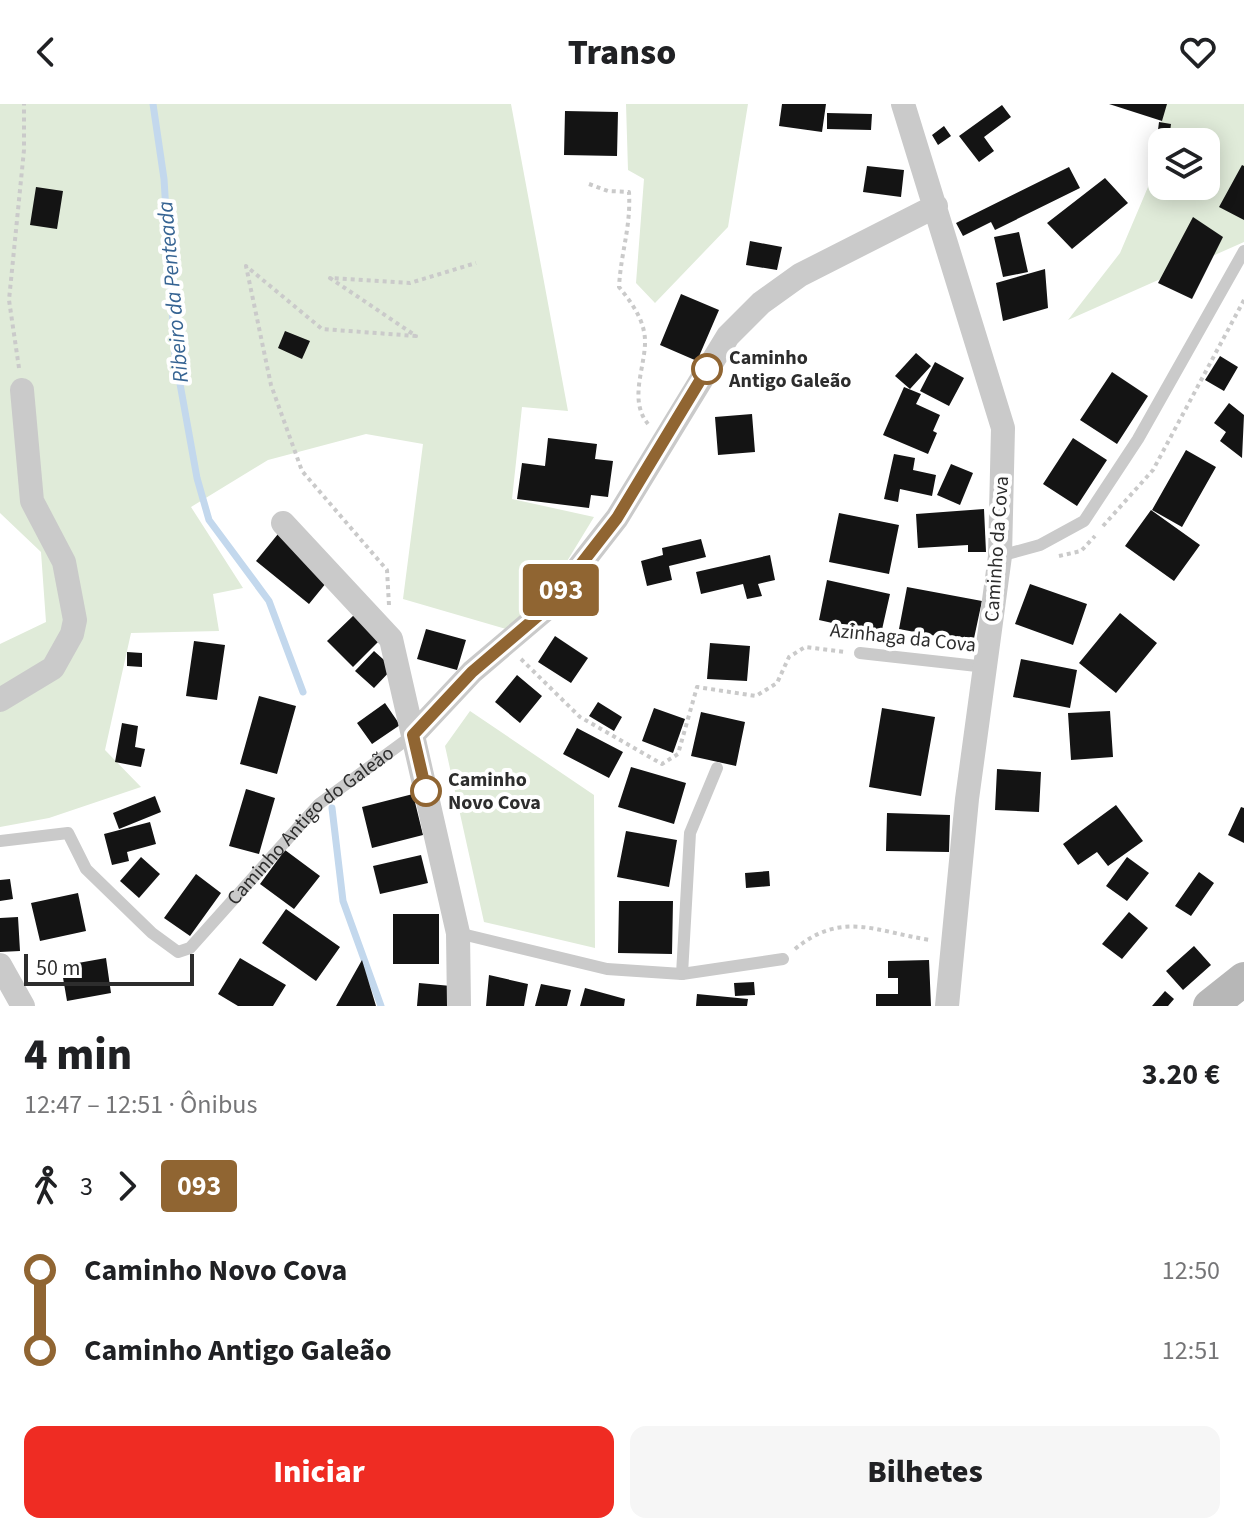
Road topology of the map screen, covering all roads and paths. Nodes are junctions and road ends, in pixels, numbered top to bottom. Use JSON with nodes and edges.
{"nodes":[{"id":1,"x":24,"y":104,"type":"edge"},
{"id":2,"x":903,"y":104,"type":"edge"},
{"id":3,"x":589,"y":184,"type":"dead end"},
{"id":4,"x":936,"y":206,"type":"junction"},
{"id":5,"x":1244,"y":251,"type":"edge"},
{"id":6,"x":476,"y":263,"type":"dead end"},
{"id":7,"x":22,"y":390,"type":"joint"},
{"id":8,"x":661,"y":440,"type":"junction"},
{"id":9,"x":283,"y":523,"type":"dead end"},
{"id":10,"x":1000,"y":556,"type":"junction"},
{"id":11,"x":391,"y":639,"type":"junction"},
{"id":12,"x":505,"y":642,"type":"junction"},
{"id":13,"x":860,"y":653,"type":"joint"},
{"id":14,"x":986,"y":667,"type":"junction"},
{"id":15,"x":0,"y":700,"type":"edge"},
{"id":16,"x":413,"y":735,"type":"junction"},
{"id":17,"x":717,"y":768,"type":"dead end"},
{"id":18,"x":0,"y":841,"type":"edge"},
{"id":19,"x":458,"y":933,"type":"junction"},
{"id":20,"x":952,"y":943,"type":"junction"},
{"id":21,"x":783,"y":959,"type":"joint"},
{"id":22,"x":0,"y":965,"type":"edge"},
{"id":23,"x":682,"y":974,"type":"junction"},
{"id":24,"x":1244,"y":979,"type":"edge"},
{"id":25,"x":23,"y":1006,"type":"edge"},
{"id":26,"x":459,"y":1006,"type":"edge"},
{"id":27,"x":947,"y":1006,"type":"edge"},
{"id":28,"x":1210,"y":1006,"type":"edge"}],
"edges":[{"from":1,"to":7,"type":"path"},
{"from":2,"to":4,"type":"street","name":"Caminho da Cova"},
{"from":3,"to":8,"type":"path"},
{"from":4,"to":8,"type":"street","name":"Caminho Antigo do Galeão"},
{"from":4,"to":10,"type":"street","name":"Caminho da Cova"},
{"from":5,"to":10,"type":"lane"},
{"from":6,"to":11,"type":"path"},
{"from":7,"to":15,"type":"street"},
{"from":8,"to":12,"type":"street","name":"Caminho Antigo do Galeão"},
{"from":9,"to":11,"type":"street"},
{"from":10,"to":14,"type":"street","name":"Caminho da Cova"},
{"from":11,"to":16,"type":"street"},
{"from":12,"to":13,"type":"path","name":"Azinhaga da Cova"},
{"from":12,"to":16,"type":"street","name":"Caminho Antigo do Galeão"},
{"from":13,"to":14,"type":"lane","name":"Azinhaga da Cova"},
{"from":14,"to":20,"type":"street","name":"Caminho da Cova"},
{"from":16,"to":18,"type":"lane","name":"Caminho Antigo do Galeão"},
{"from":16,"to":19,"type":"street"},
{"from":17,"to":23,"type":"lane"},
{"from":19,"to":23,"type":"lane"},
{"from":19,"to":26,"type":"street"},
{"from":20,"to":21,"type":"path"},
{"from":20,"to":27,"type":"street","name":"Caminho da Cova"},
{"from":21,"to":23,"type":"lane"},
{"from":22,"to":25,"type":"street"},
{"from":24,"to":28,"type":"main road"}]}
